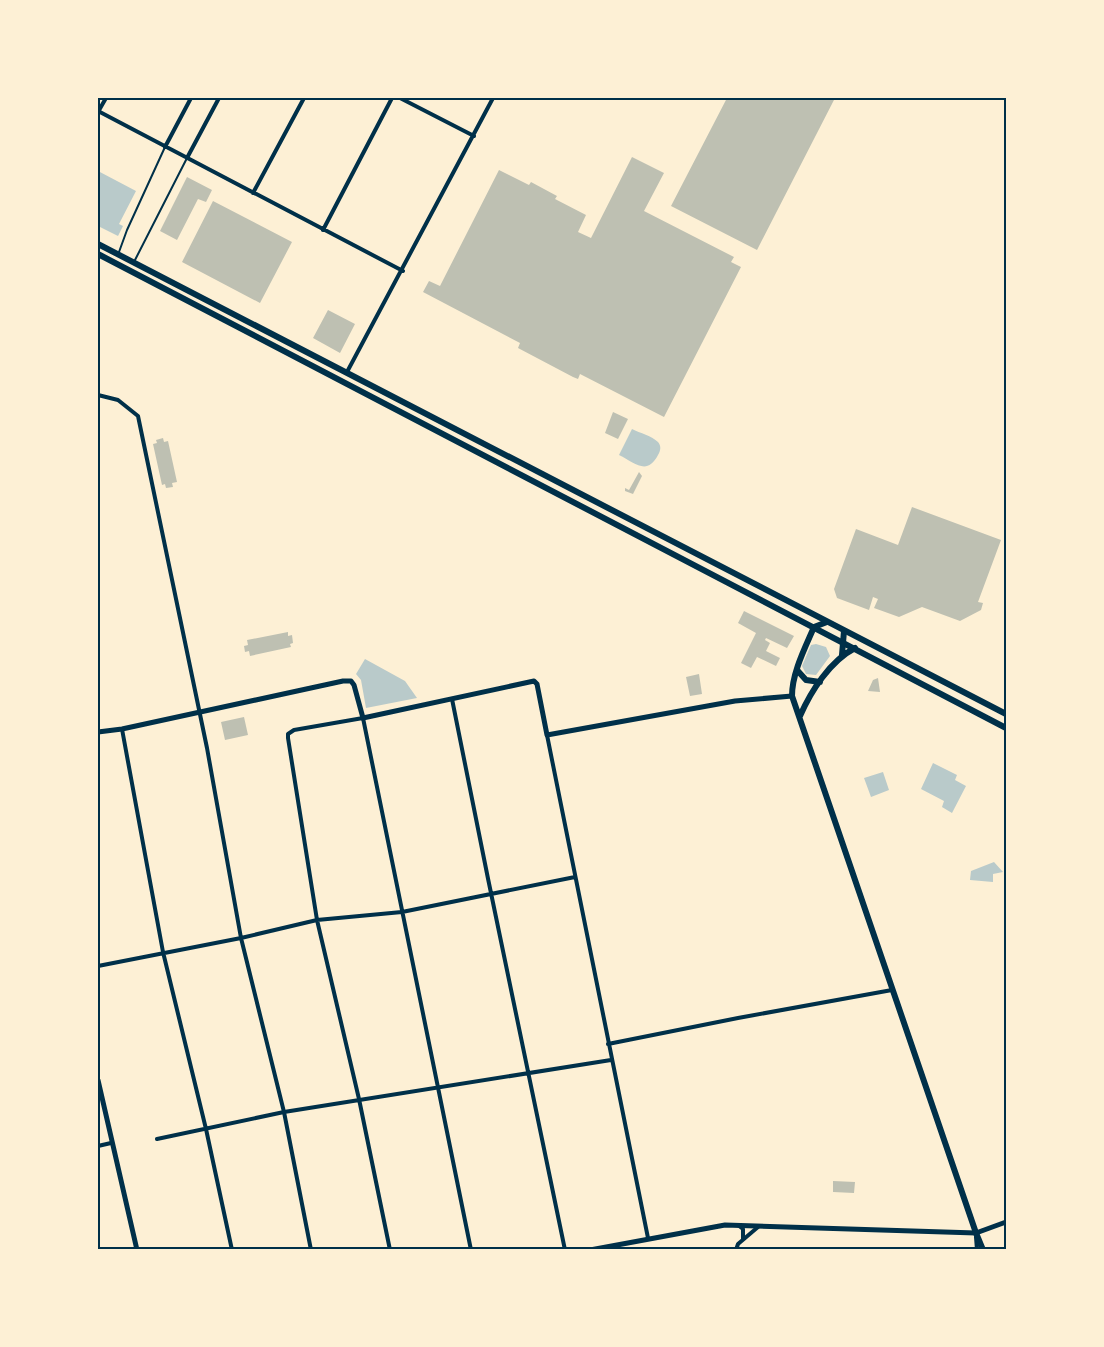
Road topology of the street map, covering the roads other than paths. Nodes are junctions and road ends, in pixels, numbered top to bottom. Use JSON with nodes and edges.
{"nodes":[{"id":1,"x":106,"y":98,"type":"edge"},
{"id":2,"x":191,"y":98,"type":"edge"},
{"id":3,"x":219,"y":98,"type":"edge"},
{"id":4,"x":304,"y":98,"type":"edge"},
{"id":5,"x":392,"y":98,"type":"edge"},
{"id":6,"x":400,"y":98,"type":"edge"},
{"id":7,"x":493,"y":98,"type":"edge"},
{"id":8,"x":98,"y":111,"type":"edge"},
{"id":9,"x":474,"y":137,"type":"junction"},
{"id":10,"x":165,"y":147,"type":"junction"},
{"id":11,"x":187,"y":158,"type":"junction"},
{"id":12,"x":253,"y":193,"type":"junction"},
{"id":13,"x":323,"y":230,"type":"junction"},
{"id":14,"x":98,"y":244,"type":"edge"},
{"id":15,"x":98,"y":254,"type":"edge"},
{"id":16,"x":118,"y":254,"type":"junction"},
{"id":17,"x":134,"y":262,"type":"junction"},
{"id":18,"x":403,"y":271,"type":"junction"},
{"id":19,"x":347,"y":372,"type":"junction"},
{"id":20,"x":98,"y":395,"type":"edge"},
{"id":21,"x":827,"y":622,"type":"junction"},
{"id":22,"x":814,"y":627,"type":"junction"},
{"id":23,"x":844,"y":631,"type":"junction"},
{"id":24,"x":844,"y":643,"type":"junction"},
{"id":25,"x":855,"y":648,"type":"junction"},
{"id":26,"x":842,"y":655,"type":"junction"},
{"id":27,"x":797,"y":669,"type":"junction"},
{"id":28,"x":820,"y":682,"type":"junction"},
{"id":29,"x":792,"y":696,"type":"junction"},
{"id":30,"x":808,"y":697,"type":"junction"},
{"id":31,"x":452,"y":699,"type":"junction"},
{"id":32,"x":199,"y":713,"type":"junction"},
{"id":33,"x":1006,"y":714,"type":"edge"},
{"id":34,"x":799,"y":716,"type":"junction"},
{"id":35,"x":363,"y":718,"type":"junction"},
{"id":36,"x":1006,"y":728,"type":"edge"},
{"id":37,"x":122,"y":729,"type":"junction"},
{"id":38,"x":98,"y":732,"type":"edge"},
{"id":39,"x":547,"y":735,"type":"junction"},
{"id":40,"x":576,"y":877,"type":"junction"},
{"id":41,"x":490,"y":895,"type":"junction"},
{"id":42,"x":402,"y":912,"type":"junction"},
{"id":43,"x":317,"y":920,"type":"junction"},
{"id":44,"x":241,"y":938,"type":"junction"},
{"id":45,"x":163,"y":951,"type":"junction"},
{"id":46,"x":98,"y":966,"type":"edge"},
{"id":47,"x":892,"y":990,"type":"junction"},
{"id":48,"x":608,"y":1044,"type":"junction"},
{"id":49,"x":611,"y":1060,"type":"junction"},
{"id":50,"x":529,"y":1074,"type":"junction"},
{"id":51,"x":98,"y":1080,"type":"edge"},
{"id":52,"x":438,"y":1087,"type":"junction"},
{"id":53,"x":359,"y":1099,"type":"junction"},
{"id":54,"x":284,"y":1112,"type":"junction"},
{"id":55,"x":206,"y":1129,"type":"junction"},
{"id":56,"x":157,"y":1139,"type":"dead end"},
{"id":57,"x":111,"y":1143,"type":"junction"},
{"id":58,"x":98,"y":1146,"type":"edge"},
{"id":59,"x":1006,"y":1222,"type":"edge"},
{"id":60,"x":738,"y":1225,"type":"junction"},
{"id":61,"x":758,"y":1226,"type":"junction"},
{"id":62,"x":976,"y":1233,"type":"junction"},
{"id":63,"x":648,"y":1238,"type":"junction"},
{"id":64,"x":743,"y":1240,"type":"junction"},
{"id":65,"x":137,"y":1250,"type":"edge"},
{"id":66,"x":232,"y":1250,"type":"edge"},
{"id":67,"x":311,"y":1250,"type":"edge"},
{"id":68,"x":390,"y":1250,"type":"edge"},
{"id":69,"x":471,"y":1250,"type":"edge"},
{"id":70,"x":565,"y":1250,"type":"edge"},
{"id":71,"x":590,"y":1250,"type":"edge"},
{"id":72,"x":736,"y":1250,"type":"edge"},
{"id":73,"x":977,"y":1250,"type":"edge"},
{"id":74,"x":983,"y":1250,"type":"edge"}],
"edges":[{"from":1,"to":8,"type":"street"},
{"from":2,"to":10,"type":"street"},
{"from":3,"to":11,"type":"street"},
{"from":4,"to":12,"type":"street"},
{"from":5,"to":13,"type":"street"},
{"from":6,"to":9,"type":"street"},
{"from":7,"to":9,"type":"street"},
{"from":8,"to":10,"type":"street"},
{"from":9,"to":18,"type":"street"},
{"from":10,"to":11,"type":"street"},
{"from":10,"to":16,"type":"lane"},
{"from":11,"to":12,"type":"street"},
{"from":11,"to":17,"type":"lane"},
{"from":12,"to":13,"type":"street"},
{"from":13,"to":18,"type":"street"},
{"from":14,"to":16,"type":"main road"},
{"from":15,"to":22,"type":"main road"},
{"from":16,"to":17,"type":"main road"},
{"from":17,"to":19,"type":"main road"},
{"from":18,"to":19,"type":"street"},
{"from":19,"to":21,"type":"main road"},
{"from":20,"to":32,"type":"street"},
{"from":21,"to":22,"type":"main road"},
{"from":21,"to":23,"type":"main road"},
{"from":22,"to":24,"type":"main road"},
{"from":22,"to":27,"type":"main road"},
{"from":23,"to":24,"type":"main road"},
{"from":23,"to":33,"type":"main road"},
{"from":24,"to":25,"type":"main road"},
{"from":24,"to":26,"type":"main road"},
{"from":25,"to":26,"type":"main road"},
{"from":25,"to":36,"type":"main road"},
{"from":26,"to":28,"type":"main road"},
{"from":27,"to":28,"type":"main road"},
{"from":27,"to":29,"type":"main road"},
{"from":28,"to":30,"type":"main road"},
{"from":29,"to":30,"type":"main road"},
{"from":29,"to":34,"type":"main road"},
{"from":29,"to":39,"type":"street"},
{"from":30,"to":34,"type":"main road"},
{"from":31,"to":35,"type":"street"},
{"from":31,"to":39,"type":"street"},
{"from":31,"to":41,"type":"street"},
{"from":32,"to":35,"type":"street"},
{"from":32,"to":37,"type":"street"},
{"from":32,"to":44,"type":"street"},
{"from":34,"to":47,"type":"main road"},
{"from":35,"to":42,"type":"street"},
{"from":35,"to":43,"type":"street"},
{"from":37,"to":38,"type":"street"},
{"from":37,"to":45,"type":"street"},
{"from":39,"to":40,"type":"street"},
{"from":40,"to":41,"type":"street"},
{"from":40,"to":48,"type":"street"},
{"from":41,"to":42,"type":"street"},
{"from":41,"to":50,"type":"street"},
{"from":42,"to":43,"type":"street"},
{"from":42,"to":52,"type":"street"},
{"from":43,"to":44,"type":"street"},
{"from":43,"to":53,"type":"street"},
{"from":44,"to":45,"type":"street"},
{"from":44,"to":54,"type":"street"},
{"from":45,"to":46,"type":"street"},
{"from":45,"to":55,"type":"street"},
{"from":47,"to":48,"type":"street"},
{"from":47,"to":62,"type":"main road"},
{"from":48,"to":49,"type":"street"},
{"from":49,"to":50,"type":"street"},
{"from":49,"to":63,"type":"street"},
{"from":50,"to":52,"type":"street"},
{"from":50,"to":70,"type":"street"},
{"from":51,"to":57,"type":"street"},
{"from":52,"to":53,"type":"street"},
{"from":52,"to":69,"type":"street"},
{"from":53,"to":54,"type":"street"},
{"from":53,"to":68,"type":"street"},
{"from":54,"to":55,"type":"street"},
{"from":54,"to":67,"type":"street"},
{"from":55,"to":56,"type":"street"},
{"from":55,"to":66,"type":"street"},
{"from":57,"to":58,"type":"street"},
{"from":57,"to":65,"type":"street"},
{"from":59,"to":62,"type":"street"},
{"from":60,"to":61,"type":"street"},
{"from":60,"to":63,"type":"street"},
{"from":60,"to":64,"type":"street"},
{"from":61,"to":62,"type":"street"},
{"from":61,"to":64,"type":"street"},
{"from":62,"to":73,"type":"street"},
{"from":62,"to":74,"type":"main road"},
{"from":63,"to":71,"type":"street"},
{"from":64,"to":72,"type":"street"}]}
